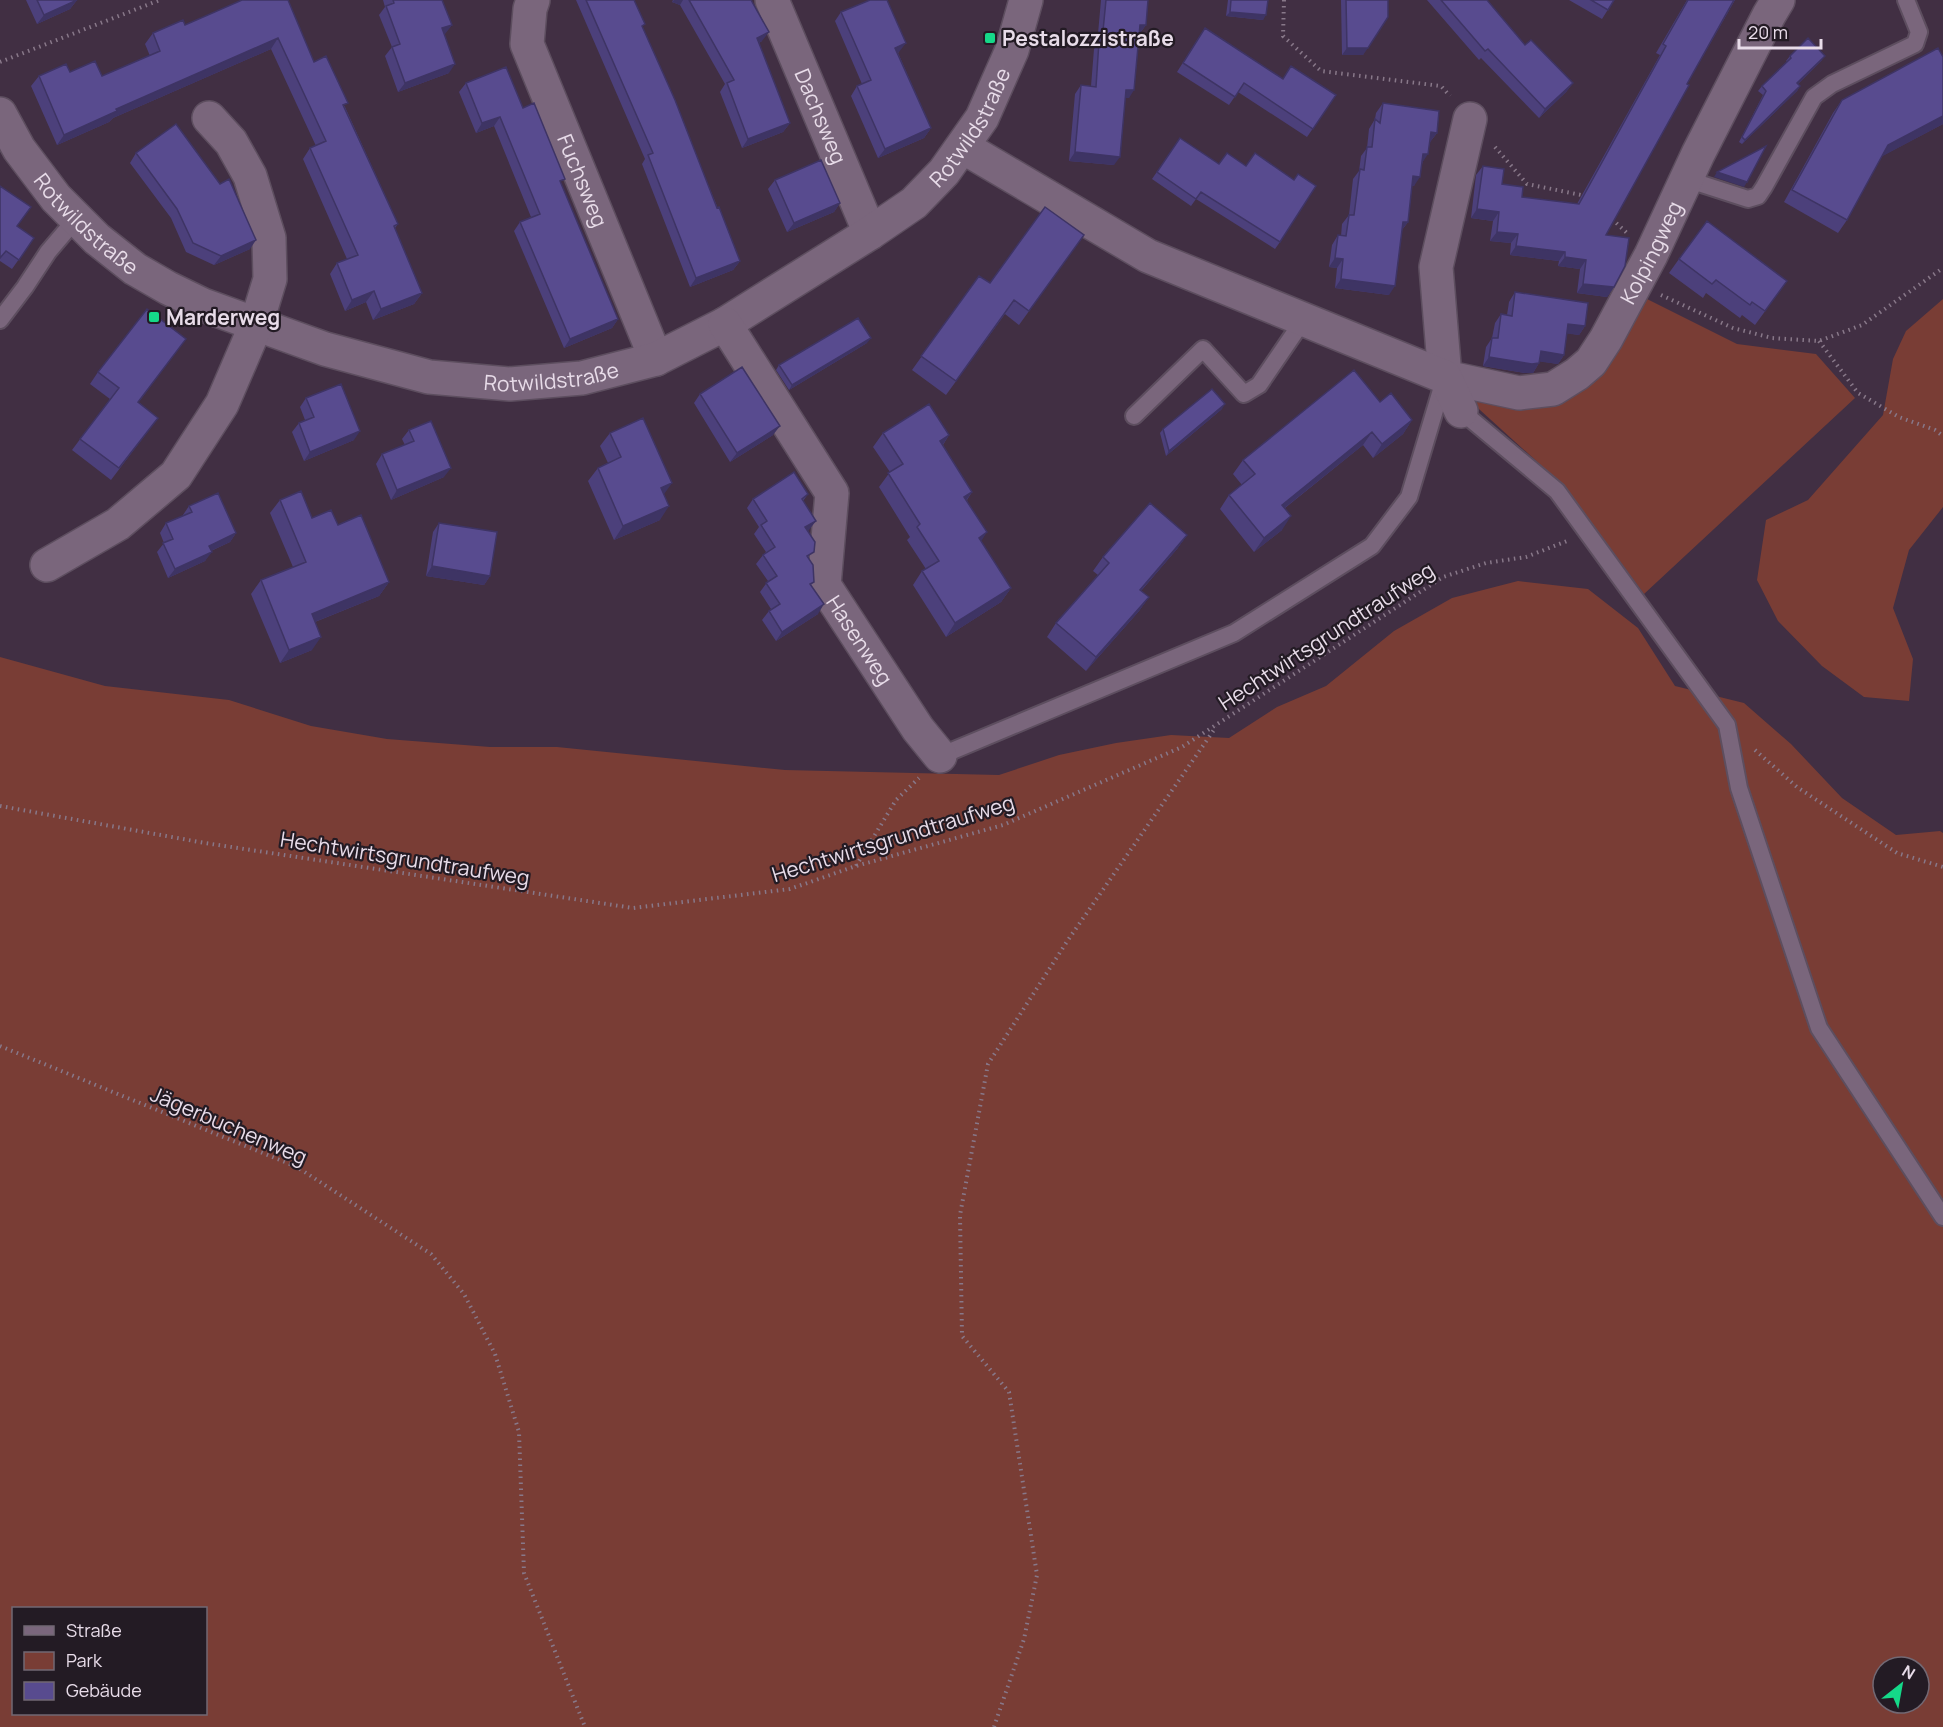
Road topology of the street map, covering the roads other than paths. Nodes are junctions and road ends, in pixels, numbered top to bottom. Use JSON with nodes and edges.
{"nodes":[{"id":1,"x":533,"y":0,"type":"edge"},
{"id":2,"x":772,"y":0,"type":"edge"},
{"id":3,"x":1026,"y":0,"type":"edge"},
{"id":4,"x":1778,"y":0,"type":"edge"},
{"id":5,"x":1906,"y":0,"type":"edge"},
{"id":6,"x":0,"y":114,"type":"edge"},
{"id":7,"x":209,"y":118,"type":"dead end"},
{"id":8,"x":1470,"y":119,"type":"dead end"},
{"id":9,"x":963,"y":147,"type":"junction"},
{"id":10,"x":1686,"y":179,"type":"junction"},
{"id":11,"x":76,"y":219,"type":"junction"},
{"id":12,"x":870,"y":233,"type":"junction"},
{"id":13,"x":1304,"y":319,"type":"junction"},
{"id":14,"x":0,"y":320,"type":"edge"},
{"id":15,"x":724,"y":324,"type":"junction"},
{"id":16,"x":256,"y":325,"type":"junction"},
{"id":17,"x":656,"y":358,"type":"junction"},
{"id":18,"x":1445,"y":377,"type":"junction"},
{"id":19,"x":1461,"y":411,"type":"joint"},
{"id":20,"x":1134,"y":416,"type":"dead end"},
{"id":21,"x":47,"y":565,"type":"dead end"},
{"id":22,"x":940,"y":756,"type":"joint"},
{"id":23,"x":1943,"y":1216,"type":"edge"}],
"edges":[{"from":1,"to":17,"type":"street","name":"Fuchsweg"},
{"from":2,"to":12,"type":"street","name":"Dachsweg"},
{"from":3,"to":9,"type":"street","name":"Rotwildstraße"},
{"from":4,"to":10,"type":"street","name":"Kolpingweg"},
{"from":5,"to":10,"type":"lane"},
{"from":6,"to":11,"type":"street","name":"Rotwildstraße"},
{"from":7,"to":16,"type":"street"},
{"from":8,"to":18,"type":"street"},
{"from":9,"to":12,"type":"street","name":"Rotwildstraße"},
{"from":9,"to":13,"type":"street"},
{"from":10,"to":18,"type":"street","name":"Kolpingweg"},
{"from":11,"to":14,"type":"lane"},
{"from":11,"to":16,"type":"street","name":"Rotwildstraße"},
{"from":12,"to":15,"type":"street","name":"Rotwildstraße"},
{"from":13,"to":18,"type":"street"},
{"from":13,"to":20,"type":"lane"},
{"from":15,"to":17,"type":"street","name":"Rotwildstraße"},
{"from":15,"to":22,"type":"street","name":"Hasenweg"},
{"from":16,"to":17,"type":"street","name":"Rotwildstraße"},
{"from":16,"to":21,"type":"street"},
{"from":18,"to":19,"type":"street"},
{"from":18,"to":22,"type":"lane"},
{"from":19,"to":23,"type":"lane"}]}
